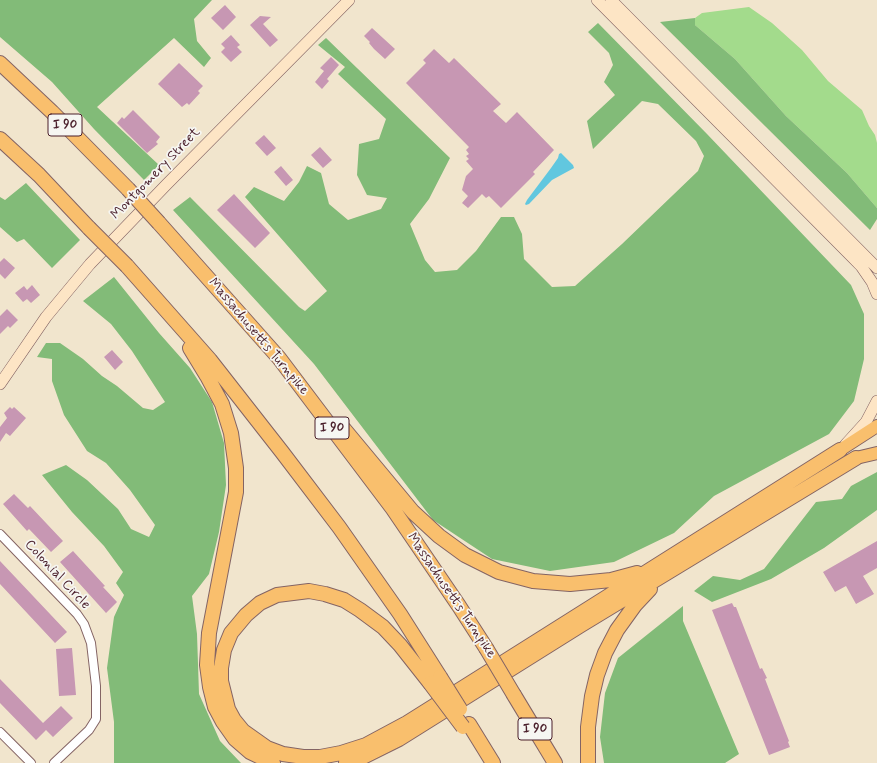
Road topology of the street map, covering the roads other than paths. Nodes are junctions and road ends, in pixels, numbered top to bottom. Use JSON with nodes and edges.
{"nodes":[{"id":1,"x":350,"y":0,"type":"edge"},
{"id":2,"x":597,"y":0,"type":"edge"},
{"id":3,"x":610,"y":0,"type":"edge"},
{"id":4,"x":0,"y":63,"type":"edge"},
{"id":5,"x":0,"y":138,"type":"edge"},
{"id":6,"x":877,"y":268,"type":"edge"},
{"id":7,"x":877,"y":294,"type":"edge"},
{"id":8,"x":171,"y":317,"type":"junction"},
{"id":9,"x":279,"y":358,"type":"junction"},
{"id":10,"x":0,"y":384,"type":"edge"},
{"id":11,"x":877,"y":401,"type":"edge"},
{"id":12,"x":877,"y":426,"type":"edge"},
{"id":13,"x":877,"y":446,"type":"edge"},
{"id":14,"x":840,"y":450,"type":"junction"},
{"id":15,"x":877,"y":453,"type":"edge"},
{"id":16,"x":856,"y":458,"type":"junction"},
{"id":17,"x":0,"y":534,"type":"edge"},
{"id":18,"x":654,"y":574,"type":"junction"},
{"id":19,"x":435,"y":680,"type":"junction"},
{"id":20,"x":0,"y":732,"type":"edge"},
{"id":21,"x":31,"y":763,"type":"edge"},
{"id":22,"x":54,"y":763,"type":"edge"},
{"id":23,"x":273,"y":763,"type":"edge"},
{"id":24,"x":346,"y":763,"type":"edge"},
{"id":25,"x":492,"y":763,"type":"edge"},
{"id":26,"x":555,"y":763,"type":"edge"},
{"id":27,"x":588,"y":763,"type":"edge"}],
"edges":[{"from":1,"to":10,"type":"main road","name":"Montgomery Street"},
{"from":2,"to":7,"type":"main road"},
{"from":3,"to":6,"type":"main road"},
{"from":4,"to":9,"type":"highway","name":"Massachusetts Turnpike","number":"I 90","bridge":true},
{"from":5,"to":8,"type":"highway","bridge":true},
{"from":8,"to":19,"type":"highway"},
{"from":8,"to":23,"type":"highway"},
{"from":9,"to":18,"type":"highway"},
{"from":9,"to":26,"type":"highway","name":"Massachusetts Turnpike","number":"I 90","bridge":true},
{"from":11,"to":14,"type":"main road"},
{"from":12,"to":14,"type":"main road"},
{"from":13,"to":16,"type":"main road"},
{"from":14,"to":18,"type":"highway"},
{"from":15,"to":16,"type":"main road"},
{"from":16,"to":18,"type":"highway"},
{"from":17,"to":22,"type":"street","name":"Colonial Circle"},
{"from":18,"to":19,"type":"highway"},
{"from":18,"to":24,"type":"highway"},
{"from":18,"to":27,"type":"highway"},
{"from":19,"to":25,"type":"highway","bridge":true},
{"from":20,"to":21,"type":"street"}]}
